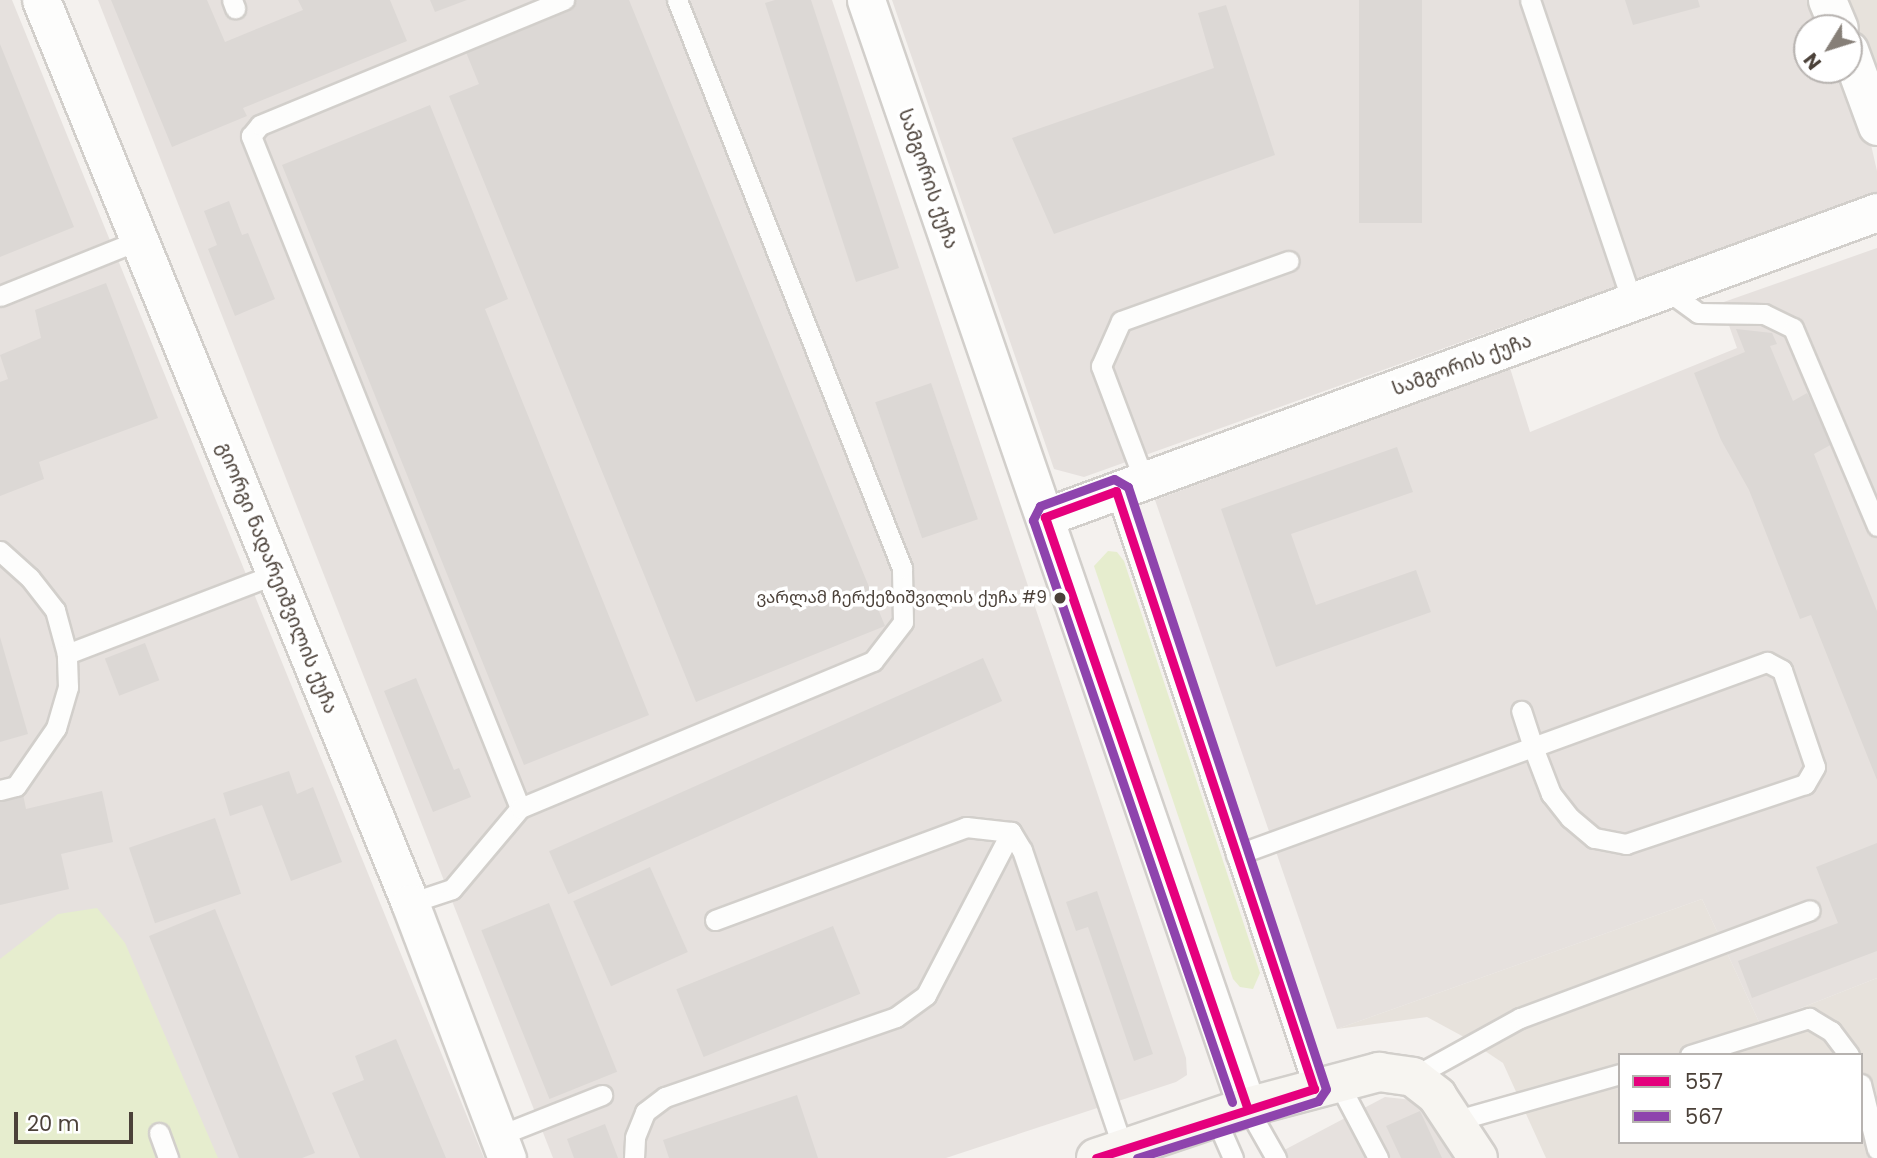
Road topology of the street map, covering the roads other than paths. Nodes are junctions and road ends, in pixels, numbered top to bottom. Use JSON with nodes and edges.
{"nodes":[{"id":1,"x":41,"y":0,"type":"edge"},
{"id":2,"x":564,"y":0,"type":"edge"},
{"id":3,"x":677,"y":0,"type":"edge"},
{"id":4,"x":866,"y":0,"type":"edge"},
{"id":5,"x":1530,"y":0,"type":"edge"},
{"id":6,"x":1863,"y":80,"type":"edge"},
{"id":7,"x":1874,"y":104,"type":"edge"},
{"id":8,"x":1877,"y":212,"type":"edge"},
{"id":9,"x":139,"y":240,"type":"junction"},
{"id":10,"x":1289,"y":261,"type":"dead end"},
{"id":11,"x":1668,"y":291,"type":"junction"},
{"id":12,"x":0,"y":296,"type":"edge"},
{"id":13,"x":1633,"y":304,"type":"junction"},
{"id":14,"x":1130,"y":486,"type":"junction"},
{"id":15,"x":1045,"y":517,"type":"junction"},
{"id":16,"x":1877,"y":526,"type":"edge"},
{"id":17,"x":0,"y":551,"type":"edge"},
{"id":18,"x":275,"y":574,"type":"junction"},
{"id":19,"x":67,"y":654,"type":"junction"},
{"id":20,"x":1521,"y":711,"type":"dead end"},
{"id":21,"x":1534,"y":747,"type":"junction"},
{"id":22,"x":0,"y":790,"type":"edge"},
{"id":23,"x":520,"y":808,"type":"junction"},
{"id":24,"x":1011,"y":832,"type":"junction"},
{"id":25,"x":1236,"y":855,"type":"junction"},
{"id":26,"x":410,"y":903,"type":"junction"},
{"id":27,"x":1810,"y":910,"type":"dead end"},
{"id":28,"x":715,"y":920,"type":"dead end"},
{"id":29,"x":1696,"y":1053,"type":"edge"},
{"id":30,"x":1848,"y":1053,"type":"edge"},
{"id":31,"x":1618,"y":1075,"type":"edge"},
{"id":32,"x":1413,"y":1077,"type":"junction"},
{"id":33,"x":1326,"y":1086,"type":"junction"},
{"id":34,"x":1863,"y":1092,"type":"edge"},
{"id":35,"x":602,"y":1095,"type":"dead end"},
{"id":36,"x":1231,"y":1112,"type":"junction"},
{"id":37,"x":1454,"y":1121,"type":"junction"},
{"id":38,"x":159,"y":1133,"type":"dead end"},
{"id":39,"x":503,"y":1147,"type":"edge"},
{"id":40,"x":1877,"y":1149,"type":"edge"},
{"id":41,"x":1110,"y":1153,"type":"edge"},
{"id":42,"x":168,"y":1158,"type":"edge"},
{"id":43,"x":634,"y":1158,"type":"edge"},
{"id":44,"x":1233,"y":1158,"type":"edge"},
{"id":45,"x":1276,"y":1158,"type":"edge"},
{"id":46,"x":1378,"y":1158,"type":"edge"},
{"id":47,"x":1478,"y":1158,"type":"edge"}],
"edges":[{"from":1,"to":9,"type":"street","name":"გიორგი ნადარეიშვილის ქუჩა"},
{"from":2,"to":23,"type":"lane"},
{"from":3,"to":23,"type":"lane"},
{"from":4,"to":15,"type":"street","name":"სამგორის ქუჩა"},
{"from":5,"to":13,"type":"lane"},
{"from":6,"to":7,"type":"street"},
{"from":8,"to":11,"type":"street","name":"სამგორის ქუჩა"},
{"from":9,"to":12,"type":"lane"},
{"from":9,"to":18,"type":"street","name":"გიორგი ნადარეიშვილის ქუჩა"},
{"from":10,"to":14,"type":"lane"},
{"from":11,"to":13,"type":"street","name":"სამგორის ქუჩა"},
{"from":11,"to":16,"type":"lane"},
{"from":13,"to":14,"type":"street","name":"სამგორის ქუჩა"},
{"from":14,"to":15,"type":"street","name":"სამგორის ქუჩა"},
{"from":14,"to":25,"type":"lane"},
{"from":15,"to":36,"type":"street","name":"სამგორის ქუჩა"},
{"from":17,"to":19,"type":"lane"},
{"from":18,"to":19,"type":"lane"},
{"from":18,"to":26,"type":"street","name":"გიორგი ნადარეიშვილის ქუჩა"},
{"from":19,"to":22,"type":"lane"},
{"from":20,"to":21,"type":"lane"},
{"from":21,"to":21,"type":"lane"},
{"from":21,"to":25,"type":"lane"},
{"from":23,"to":26,"type":"lane"},
{"from":24,"to":28,"type":"lane"},
{"from":24,"to":41,"type":"lane"},
{"from":24,"to":43,"type":"lane"},
{"from":25,"to":33,"type":"lane"},
{"from":26,"to":39,"type":"street","name":"გიორგი ნადარეიშვილის ქუჩა"},
{"from":27,"to":32,"type":"lane"},
{"from":29,"to":30,"type":"lane"},
{"from":31,"to":37,"type":"lane"},
{"from":32,"to":33,"type":"street"},
{"from":32,"to":37,"type":"street"},
{"from":33,"to":36,"type":"street"},
{"from":33,"to":46,"type":"lane"},
{"from":34,"to":40,"type":"lane"},
{"from":35,"to":39,"type":"lane"},
{"from":36,"to":41,"type":"street"},
{"from":36,"to":44,"type":"lane"},
{"from":36,"to":45,"type":"lane"},
{"from":37,"to":47,"type":"street"},
{"from":38,"to":42,"type":"lane"}]}
